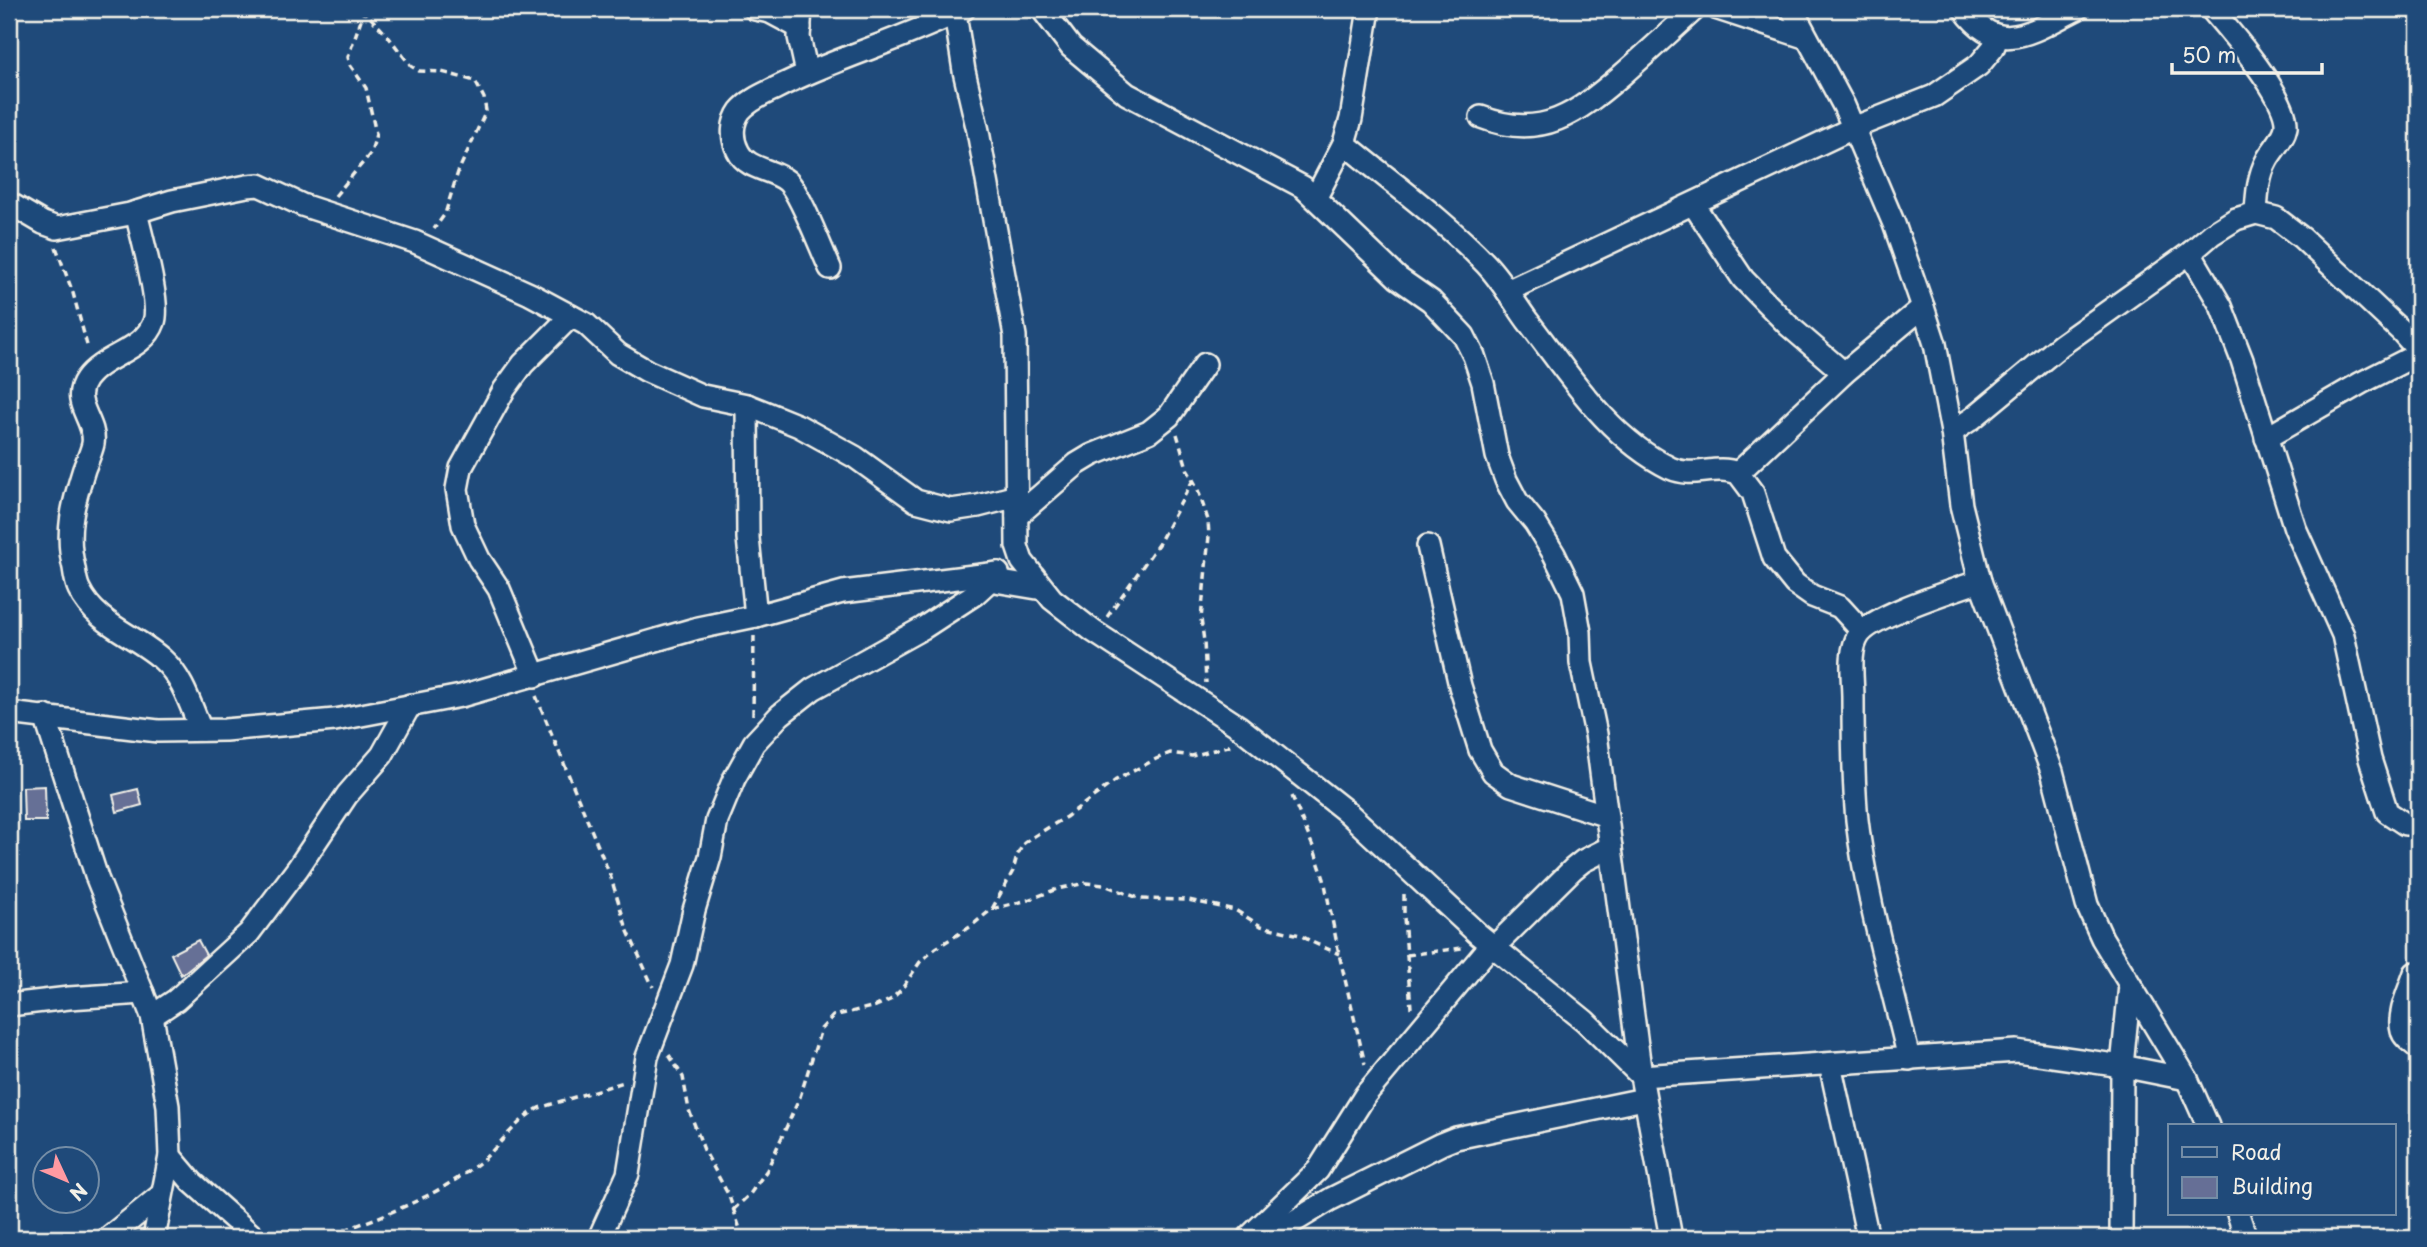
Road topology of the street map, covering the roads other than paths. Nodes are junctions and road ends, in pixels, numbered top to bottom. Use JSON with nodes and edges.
{"nodes":[{"id":1,"x":755,"y":9,"type":"edge"},
{"id":2,"x":1042,"y":9,"type":"edge"},
{"id":3,"x":1369,"y":9,"type":"edge"},
{"id":4,"x":1695,"y":9,"type":"edge"},
{"id":5,"x":1718,"y":9,"type":"edge"},
{"id":6,"x":1792,"y":9,"type":"edge"},
{"id":7,"x":1964,"y":9,"type":"edge"},
{"id":8,"x":2077,"y":9,"type":"edge"},
{"id":9,"x":2211,"y":9,"type":"edge"},
{"id":10,"x":960,"y":11,"type":"edge"},
{"id":11,"x":800,"y":18,"type":"edge"},
{"id":12,"x":1998,"y":36,"type":"junction"},
{"id":13,"x":1807,"y":38,"type":"junction"},
{"id":14,"x":807,"y":73,"type":"junction"},
{"id":15,"x":1481,"y":117,"type":"dead end"},
{"id":16,"x":1853,"y":128,"type":"junction"},
{"id":17,"x":1344,"y":144,"type":"junction"},
{"id":18,"x":1316,"y":197,"type":"junction"},
{"id":19,"x":9,"y":203,"type":"edge"},
{"id":20,"x":1693,"y":204,"type":"junction"},
{"id":21,"x":136,"y":212,"type":"junction"},
{"id":22,"x":2256,"y":213,"type":"junction"},
{"id":23,"x":2190,"y":253,"type":"junction"},
{"id":24,"x":830,"y":268,"type":"dead end"},
{"id":25,"x":1507,"y":291,"type":"junction"},
{"id":26,"x":1923,"y":307,"type":"junction"},
{"id":27,"x":571,"y":316,"type":"junction"},
{"id":28,"x":2418,"y":352,"type":"edge"},
{"id":29,"x":1205,"y":364,"type":"dead end"},
{"id":30,"x":1844,"y":373,"type":"junction"},
{"id":31,"x":747,"y":405,"type":"junction"},
{"id":32,"x":1952,"y":432,"type":"junction"},
{"id":33,"x":2266,"y":439,"type":"junction"},
{"id":34,"x":1738,"y":473,"type":"junction"},
{"id":35,"x":1017,"y":506,"type":"junction"},
{"id":36,"x":1017,"y":546,"type":"junction"},
{"id":37,"x":1429,"y":546,"type":"dead end"},
{"id":38,"x":994,"y":577,"type":"junction"},
{"id":39,"x":1980,"y":581,"type":"junction"},
{"id":40,"x":1043,"y":589,"type":"junction"},
{"id":41,"x":756,"y":616,"type":"junction"},
{"id":42,"x":1862,"y":631,"type":"junction"},
{"id":43,"x":532,"y":677,"type":"junction"},
{"id":44,"x":410,"y":705,"type":"junction"},
{"id":45,"x":9,"y":713,"type":"edge"},
{"id":46,"x":45,"y":716,"type":"junction"},
{"id":47,"x":201,"y":730,"type":"junction"},
{"id":48,"x":1607,"y":816,"type":"junction"},
{"id":49,"x":2418,"y":824,"type":"edge"},
{"id":50,"x":1611,"y":847,"type":"junction"},
{"id":51,"x":1491,"y":947,"type":"junction"},
{"id":52,"x":2415,"y":973,"type":"dead end"},
{"id":53,"x":2130,"y":985,"type":"junction"},
{"id":54,"x":143,"y":993,"type":"junction"},
{"id":55,"x":9,"y":1005,"type":"edge"},
{"id":56,"x":152,"y":1016,"type":"junction"},
{"id":57,"x":2418,"y":1048,"type":"edge"},
{"id":58,"x":1909,"y":1059,"type":"junction"},
{"id":59,"x":1830,"y":1064,"type":"junction"},
{"id":60,"x":2122,"y":1066,"type":"junction"},
{"id":61,"x":1641,"y":1076,"type":"junction"},
{"id":62,"x":2187,"y":1079,"type":"junction"},
{"id":63,"x":1644,"y":1099,"type":"junction"},
{"id":64,"x":2206,"y":1124,"type":"edge"},
{"id":65,"x":170,"y":1156,"type":"junction"},
{"id":66,"x":161,"y":1195,"type":"junction"},
{"id":67,"x":2239,"y":1216,"type":"edge"},
{"id":68,"x":108,"y":1238,"type":"edge"},
{"id":69,"x":154,"y":1238,"type":"edge"},
{"id":70,"x":255,"y":1238,"type":"edge"},
{"id":71,"x":599,"y":1238,"type":"edge"},
{"id":72,"x":1247,"y":1238,"type":"edge"},
{"id":73,"x":1260,"y":1238,"type":"edge"},
{"id":74,"x":1671,"y":1238,"type":"edge"},
{"id":75,"x":1868,"y":1238,"type":"edge"},
{"id":76,"x":2121,"y":1238,"type":"edge"},
{"id":77,"x":2246,"y":1238,"type":"edge"}],
"edges":[{"from":1,"to":11,"type":"street"},
{"from":2,"to":18,"type":"street"},
{"from":3,"to":17,"type":"street"},
{"from":4,"to":15,"type":"street"},
{"from":5,"to":13,"type":"street"},
{"from":6,"to":13,"type":"street"},
{"from":7,"to":12,"type":"street"},
{"from":8,"to":12,"type":"street"},
{"from":9,"to":22,"type":"street"},
{"from":10,"to":14,"type":"street"},
{"from":10,"to":35,"type":"street"},
{"from":11,"to":14,"type":"street"},
{"from":12,"to":16,"type":"street"},
{"from":13,"to":16,"type":"street"},
{"from":14,"to":24,"type":"street"},
{"from":16,"to":20,"type":"street"},
{"from":16,"to":26,"type":"street"},
{"from":17,"to":18,"type":"street"},
{"from":17,"to":25,"type":"street"},
{"from":18,"to":48,"type":"street"},
{"from":19,"to":21,"type":"street"},
{"from":20,"to":25,"type":"street"},
{"from":20,"to":30,"type":"street"},
{"from":21,"to":27,"type":"street"},
{"from":21,"to":47,"type":"street"},
{"from":22,"to":23,"type":"street"},
{"from":22,"to":28,"type":"street"},
{"from":23,"to":32,"type":"street"},
{"from":23,"to":33,"type":"street"},
{"from":25,"to":34,"type":"street"},
{"from":26,"to":30,"type":"street"},
{"from":26,"to":32,"type":"street"},
{"from":27,"to":31,"type":"street"},
{"from":27,"to":43,"type":"street"},
{"from":28,"to":33,"type":"street"},
{"from":29,"to":35,"type":"street"},
{"from":30,"to":34,"type":"street"},
{"from":31,"to":35,"type":"street"},
{"from":31,"to":41,"type":"street"},
{"from":32,"to":39,"type":"street"},
{"from":33,"to":49,"type":"street"},
{"from":34,"to":42,"type":"street"},
{"from":35,"to":36,"type":"street"},
{"from":36,"to":38,"type":"street"},
{"from":36,"to":40,"type":"street"},
{"from":37,"to":48,"type":"street"},
{"from":38,"to":40,"type":"street"},
{"from":38,"to":41,"type":"street"},
{"from":38,"to":71,"type":"street"},
{"from":39,"to":42,"type":"street"},
{"from":39,"to":53,"type":"street"},
{"from":40,"to":51,"type":"street"},
{"from":41,"to":43,"type":"street"},
{"from":42,"to":58,"type":"street"},
{"from":43,"to":44,"type":"street"},
{"from":44,"to":47,"type":"street"},
{"from":44,"to":56,"type":"street"},
{"from":45,"to":46,"type":"street"},
{"from":46,"to":47,"type":"street"},
{"from":46,"to":54,"type":"street"},
{"from":48,"to":50,"type":"street"},
{"from":50,"to":51,"type":"street"},
{"from":50,"to":61,"type":"street"},
{"from":51,"to":61,"type":"street"},
{"from":51,"to":72,"type":"street"},
{"from":52,"to":57,"type":"street"},
{"from":53,"to":60,"type":"street"},
{"from":53,"to":62,"type":"street"},
{"from":54,"to":55,"type":"street"},
{"from":54,"to":56,"type":"street"},
{"from":56,"to":65,"type":"street"},
{"from":58,"to":59,"type":"street"},
{"from":58,"to":60,"type":"street"},
{"from":59,"to":61,"type":"street"},
{"from":59,"to":75,"type":"street"},
{"from":60,"to":62,"type":"street"},
{"from":60,"to":76,"type":"street"},
{"from":61,"to":63,"type":"street"},
{"from":62,"to":64,"type":"street"},
{"from":63,"to":73,"type":"street"},
{"from":63,"to":74,"type":"street"},
{"from":65,"to":66,"type":"street"},
{"from":65,"to":70,"type":"street"},
{"from":66,"to":68,"type":"street"},
{"from":66,"to":69,"type":"street"},
{"from":67,"to":77,"type":"street"}]}
